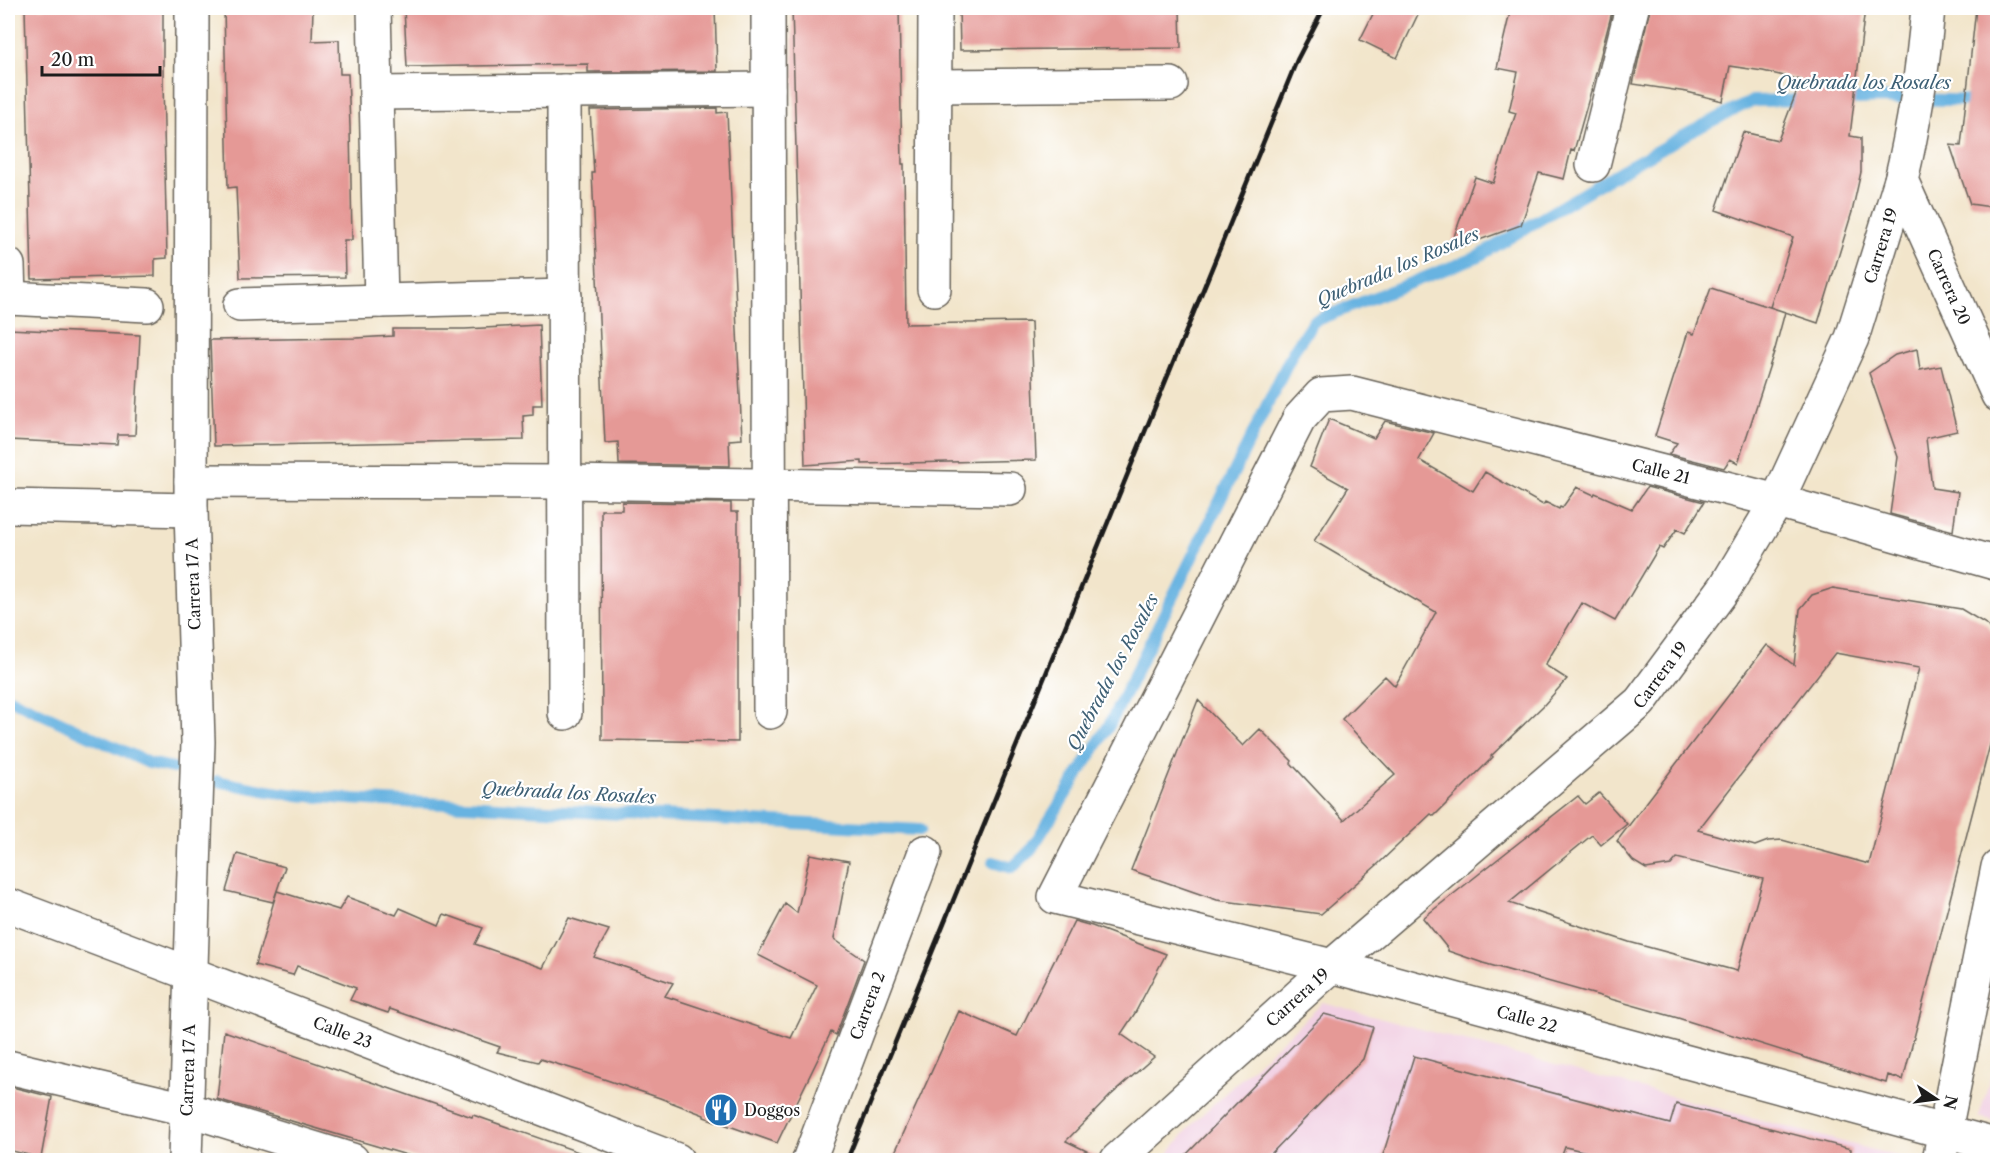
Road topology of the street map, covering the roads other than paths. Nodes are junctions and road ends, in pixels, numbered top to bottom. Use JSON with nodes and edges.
{"nodes":[{"id":1,"x":192,"y":8,"type":"edge"},
{"id":2,"x":374,"y":8,"type":"edge"},
{"id":3,"x":768,"y":8,"type":"edge"},
{"id":4,"x":935,"y":8,"type":"edge"},
{"id":5,"x":1632,"y":8,"type":"edge"},
{"id":6,"x":1928,"y":8,"type":"edge"},
{"id":7,"x":1171,"y":84,"type":"dead end"},
{"id":8,"x":935,"y":86,"type":"junction"},
{"id":9,"x":768,"y":89,"type":"junction"},
{"id":10,"x":564,"y":91,"type":"junction"},
{"id":11,"x":376,"y":93,"type":"junction"},
{"id":12,"x":1593,"y":165,"type":"dead end"},
{"id":13,"x":1904,"y":168,"type":"junction"},
{"id":14,"x":8,"y":265,"type":"edge"},
{"id":15,"x":934,"y":289,"type":"dead end"},
{"id":16,"x":565,"y":296,"type":"junction"},
{"id":17,"x":8,"y":298,"type":"edge"},
{"id":18,"x":381,"y":301,"type":"junction"},
{"id":19,"x":147,"y":305,"type":"dead end"},
{"id":20,"x":240,"y":305,"type":"dead end"},
{"id":21,"x":1998,"y":395,"type":"edge"},
{"id":22,"x":565,"y":482,"type":"junction"},
{"id":23,"x":770,"y":484,"type":"junction"},
{"id":24,"x":1010,"y":489,"type":"dead end"},
{"id":25,"x":191,"y":496,"type":"junction"},
{"id":26,"x":1777,"y":501,"type":"junction"},
{"id":27,"x":8,"y":506,"type":"edge"},
{"id":28,"x":1998,"y":564,"type":"edge"},
{"id":29,"x":770,"y":712,"type":"dead end"},
{"id":30,"x":565,"y":713,"type":"dead end"},
{"id":31,"x":925,"y":852,"type":"dead end"},
{"id":32,"x":1998,"y":867,"type":"edge"},
{"id":33,"x":1055,"y":897,"type":"joint"},
{"id":34,"x":8,"y":905,"type":"edge"},
{"id":35,"x":1332,"y":966,"type":"junction"},
{"id":36,"x":191,"y":974,"type":"junction"},
{"id":37,"x":8,"y":1066,"type":"edge"},
{"id":38,"x":186,"y":1109,"type":"junction"},
{"id":39,"x":1942,"y":1146,"type":"edge"},
{"id":40,"x":1998,"y":1146,"type":"edge"},
{"id":41,"x":184,"y":1161,"type":"edge"},
{"id":42,"x":352,"y":1161,"type":"edge"},
{"id":43,"x":677,"y":1161,"type":"edge"},
{"id":44,"x":809,"y":1161,"type":"edge"},
{"id":45,"x":1116,"y":1161,"type":"edge"}],
"edges":[{"from":1,"to":25,"type":"street","name":"Carrera 17 A"},
{"from":2,"to":11,"type":"street"},
{"from":3,"to":9,"type":"street"},
{"from":4,"to":8,"type":"street"},
{"from":5,"to":12,"type":"street"},
{"from":6,"to":13,"type":"street","name":"Carrera 19"},
{"from":7,"to":8,"type":"street"},
{"from":8,"to":15,"type":"street"},
{"from":9,"to":10,"type":"street"},
{"from":9,"to":23,"type":"street"},
{"from":10,"to":11,"type":"street"},
{"from":10,"to":16,"type":"street"},
{"from":11,"to":18,"type":"street"},
{"from":13,"to":21,"type":"street","name":"Carrera 20"},
{"from":13,"to":26,"type":"street","name":"Carrera 19"},
{"from":14,"to":17,"type":"street"},
{"from":16,"to":18,"type":"street"},
{"from":16,"to":22,"type":"street"},
{"from":17,"to":19,"type":"street"},
{"from":18,"to":20,"type":"street"},
{"from":22,"to":23,"type":"street"},
{"from":22,"to":25,"type":"street"},
{"from":22,"to":30,"type":"street"},
{"from":23,"to":24,"type":"street"},
{"from":23,"to":29,"type":"street"},
{"from":25,"to":27,"type":"street"},
{"from":25,"to":36,"type":"street","name":"Carrera 17 A"},
{"from":26,"to":28,"type":"street","name":"Calle 21"},
{"from":26,"to":33,"type":"street","name":"Calle 21"},
{"from":26,"to":35,"type":"street","name":"Carrera 19"},
{"from":31,"to":44,"type":"street","name":"Carrera 2"},
{"from":32,"to":39,"type":"street"},
{"from":33,"to":35,"type":"street","name":"Calle 22"},
{"from":34,"to":36,"type":"street","name":"Calle 23"},
{"from":35,"to":39,"type":"street","name":"Calle 22"},
{"from":35,"to":45,"type":"street","name":"Carrera 19"},
{"from":36,"to":38,"type":"street","name":"Carrera 17 A"},
{"from":36,"to":43,"type":"street","name":"Calle 23"},
{"from":37,"to":38,"type":"street"},
{"from":38,"to":41,"type":"street","name":"Carrera 17 A"},
{"from":38,"to":42,"type":"street"},
{"from":39,"to":40,"type":"street","name":"Calle 22"}]}
